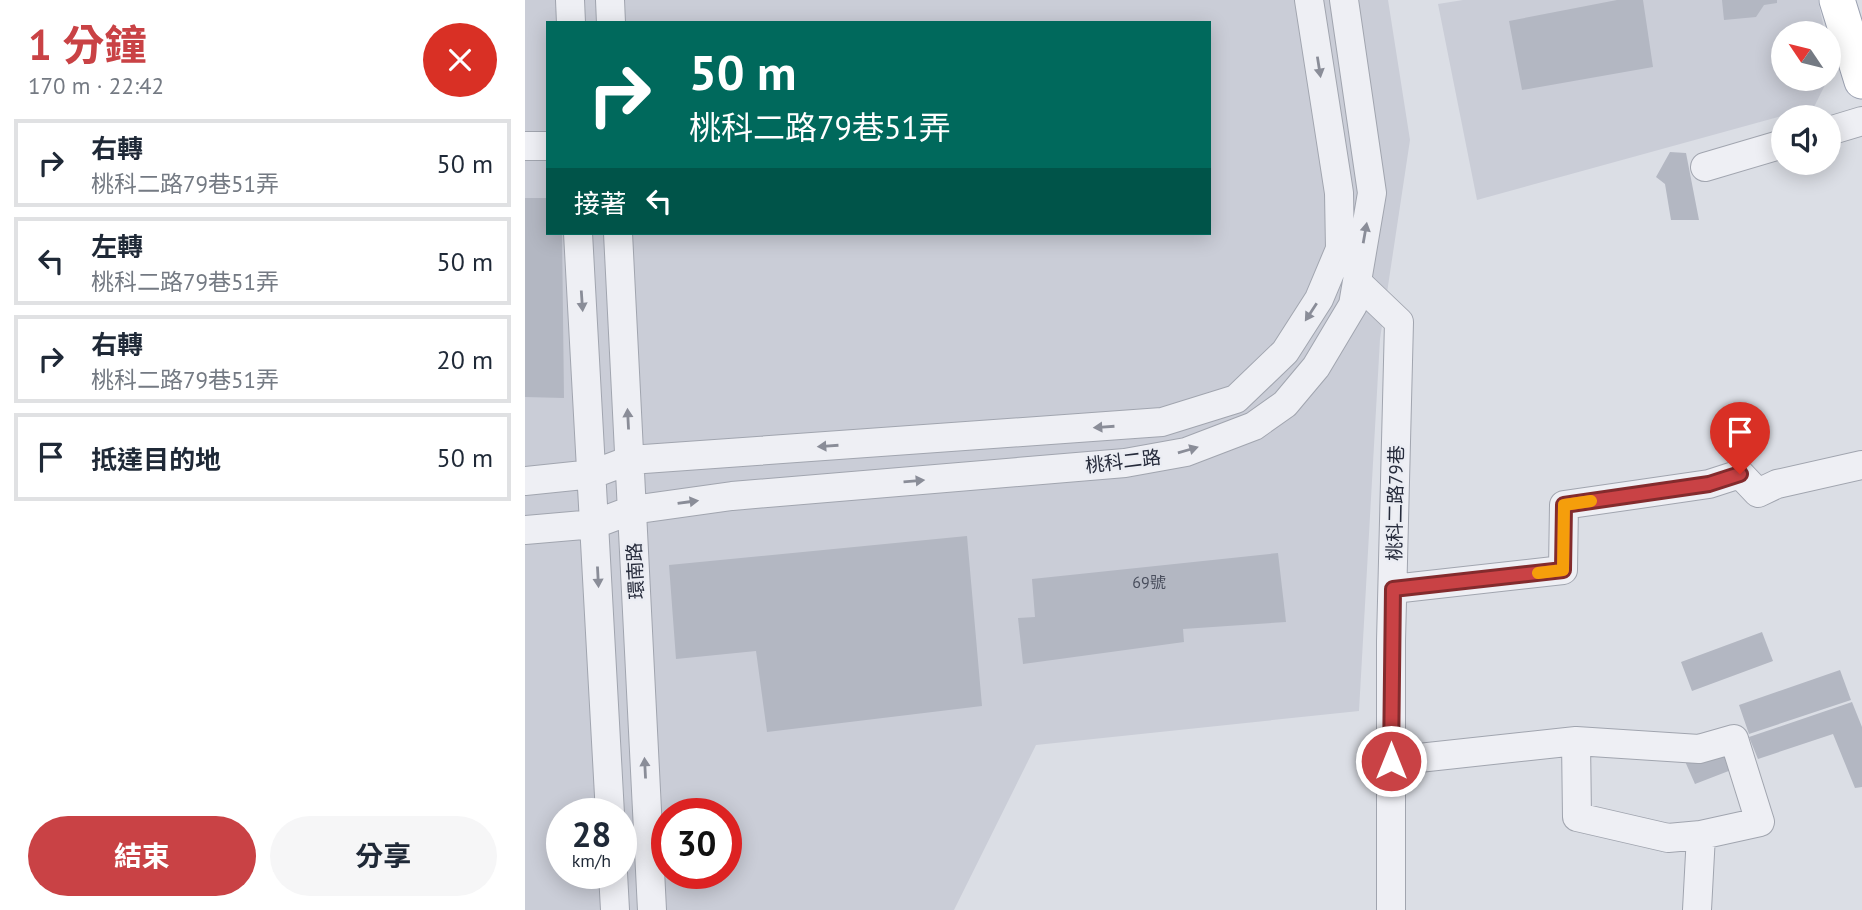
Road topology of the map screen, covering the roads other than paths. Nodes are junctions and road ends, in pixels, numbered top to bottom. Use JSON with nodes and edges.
{"nodes":[{"id":1,"x":571,"y":0,"type":"edge"},
{"id":2,"x":610,"y":0,"type":"edge"},
{"id":3,"x":1309,"y":0,"type":"edge"},
{"id":4,"x":1344,"y":0,"type":"edge"},
{"id":5,"x":1837,"y":0,"type":"edge"},
{"id":6,"x":571,"y":21,"type":"edge"},
{"id":7,"x":611,"y":21,"type":"edge"},
{"id":8,"x":1862,"y":81,"type":"edge"},
{"id":9,"x":1862,"y":121,"type":"edge"},
{"id":10,"x":1841,"y":127,"type":"edge"},
{"id":11,"x":525,"y":146,"type":"edge"},
{"id":12,"x":546,"y":146,"type":"edge"},
{"id":13,"x":1771,"y":148,"type":"edge"},
{"id":14,"x":1705,"y":167,"type":"dead end"},
{"id":15,"x":577,"y":235,"type":"edge"},
{"id":16,"x":618,"y":235,"type":"edge"},
{"id":17,"x":1357,"y":282,"type":"junction"},
{"id":18,"x":630,"y":460,"type":"junction"},
{"id":19,"x":1862,"y":465,"type":"edge"},
{"id":20,"x":593,"y":474,"type":"junction"},
{"id":21,"x":525,"y":481,"type":"edge"},
{"id":22,"x":632,"y":510,"type":"junction"},
{"id":23,"x":595,"y":524,"type":"junction"},
{"id":24,"x":525,"y":530,"type":"edge"},
{"id":25,"x":1393,"y":589,"type":"junction"},
{"id":26,"x":1576,"y":741,"type":"junction"},
{"id":27,"x":1391,"y":761,"type":"junction"},
{"id":28,"x":609,"y":798,"type":"edge"},
{"id":29,"x":1702,"y":835,"type":"junction"},
{"id":30,"x":614,"y":889,"type":"edge"},
{"id":31,"x":615,"y":910,"type":"edge"},
{"id":32,"x":652,"y":910,"type":"edge"},
{"id":33,"x":1391,"y":910,"type":"edge"},
{"id":34,"x":1697,"y":910,"type":"edge"}],
"edges":[{"from":1,"to":6,"type":"street"},
{"from":2,"to":7,"type":"street"},
{"from":3,"to":18,"type":"street","name":"桃科二路","one_way":true},
{"from":17,"to":4,"type":"street","name":"桃科二路","one_way":true},
{"from":5,"to":8,"type":"main road"},
{"from":9,"to":10,"type":"street"},
{"from":11,"to":12,"type":"street"},
{"from":13,"to":14,"type":"street"},
{"from":15,"to":20,"type":"street","name":"環南路","one_way":true},
{"from":18,"to":16,"type":"street","name":"環南路","one_way":true},
{"from":22,"to":17,"type":"street","name":"桃科二路","one_way":true},
{"from":17,"to":25,"type":"street","name":"桃科二路79巷"},
{"from":18,"to":20,"type":"street","name":"桃科二路"},
{"from":18,"to":22,"type":"street","name":"環南路"},
{"from":19,"to":25,"type":"street"},
{"from":20,"to":21,"type":"street","name":"桃科二路"},
{"from":20,"to":23,"type":"street","name":"環南路"},
{"from":22,"to":23,"type":"street","name":"桃科二路"},
{"from":32,"to":22,"type":"street","name":"環南路","one_way":true},
{"from":23,"to":24,"type":"street","name":"桃科二路"},
{"from":23,"to":28,"type":"street","name":"環南路","one_way":true},
{"from":25,"to":27,"type":"street","name":"桃科二路79巷"},
{"from":26,"to":27,"type":"street"},
{"from":26,"to":29,"type":"street"},
{"from":26,"to":29,"type":"street"},
{"from":27,"to":33,"type":"street","name":"桃科二路79巷"},
{"from":29,"to":34,"type":"street"},
{"from":30,"to":31,"type":"street"}]}
